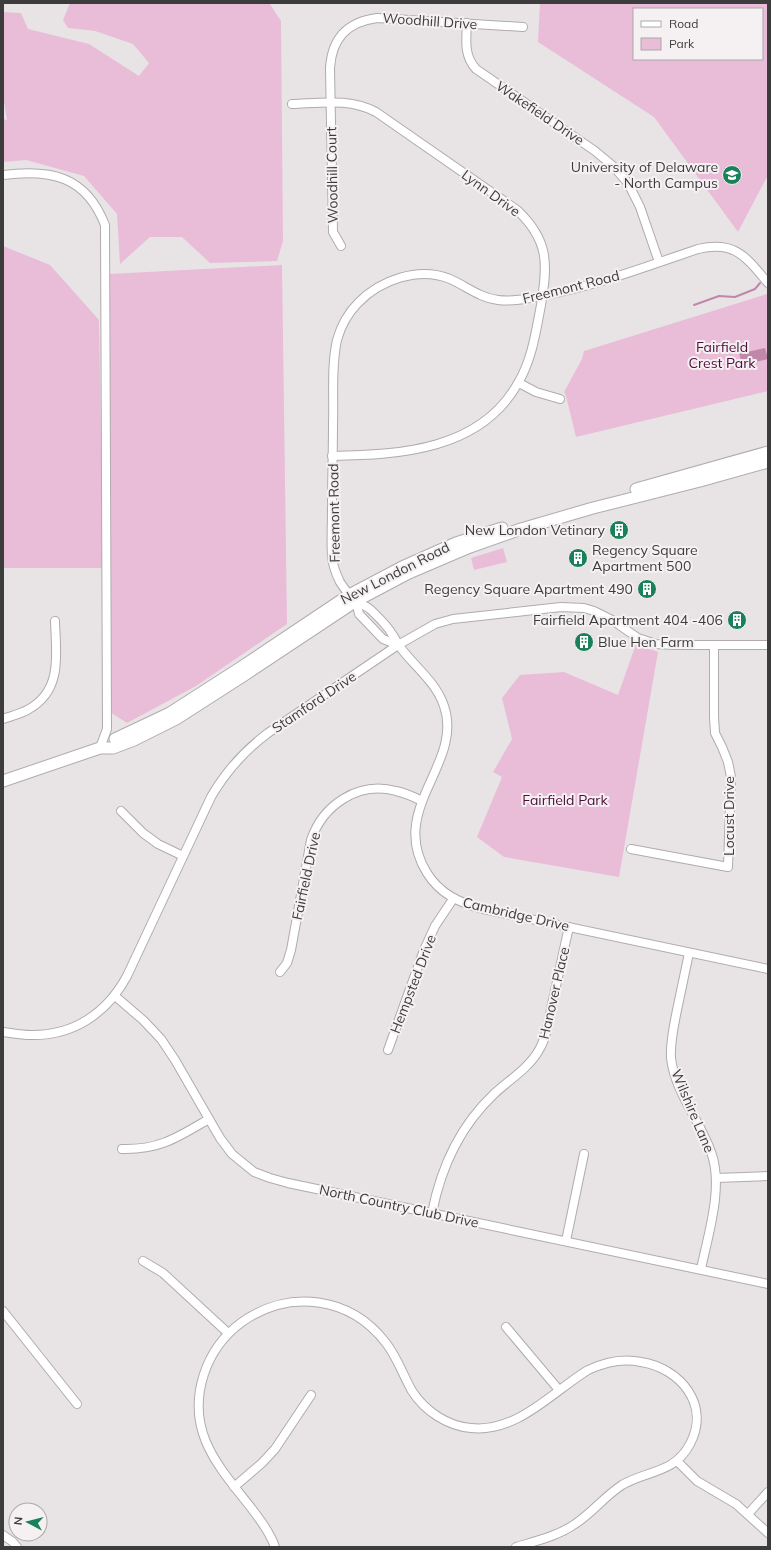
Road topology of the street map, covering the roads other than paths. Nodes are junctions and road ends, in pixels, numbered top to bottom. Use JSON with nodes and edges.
{"nodes":[{"id":1,"x":467,"y":23,"type":"junction"},
{"id":2,"x":523,"y":27,"type":"dead end"},
{"id":3,"x":331,"y":103,"type":"junction"},
{"id":4,"x":292,"y":104,"type":"dead end"},
{"id":5,"x":3,"y":175,"type":"edge"},
{"id":6,"x":341,"y":246,"type":"dead end"},
{"id":7,"x":659,"y":262,"type":"junction"},
{"id":8,"x":768,"y":283,"type":"edge"},
{"id":9,"x":543,"y":296,"type":"junction"},
{"id":10,"x":519,"y":383,"type":"junction"},
{"id":11,"x":560,"y":399,"type":"dead end"},
{"id":12,"x":768,"y":452,"type":"edge"},
{"id":13,"x":332,"y":456,"type":"junction"},
{"id":14,"x":768,"y":462,"type":"edge"},
{"id":15,"x":352,"y":598,"type":"junction"},
{"id":16,"x":55,"y":621,"type":"dead end"},
{"id":17,"x":398,"y":645,"type":"junction"},
{"id":18,"x":714,"y":645,"type":"junction"},
{"id":19,"x":768,"y":645,"type":"edge"},
{"id":20,"x":3,"y":719,"type":"edge"},
{"id":21,"x":100,"y":748,"type":"junction"},
{"id":22,"x":3,"y":781,"type":"edge"},
{"id":23,"x":422,"y":801,"type":"junction"},
{"id":24,"x":121,"y":811,"type":"dead end"},
{"id":25,"x":631,"y":849,"type":"dead end"},
{"id":26,"x":183,"y":856,"type":"junction"},
{"id":27,"x":453,"y":898,"type":"junction"},
{"id":28,"x":569,"y":927,"type":"junction"},
{"id":29,"x":689,"y":953,"type":"junction"},
{"id":30,"x":768,"y":969,"type":"edge"},
{"id":31,"x":280,"y":972,"type":"dead end"},
{"id":32,"x":115,"y":996,"type":"junction"},
{"id":33,"x":3,"y":1032,"type":"edge"},
{"id":34,"x":388,"y":1050,"type":"dead end"},
{"id":35,"x":209,"y":1119,"type":"junction"},
{"id":36,"x":122,"y":1149,"type":"dead end"},
{"id":37,"x":584,"y":1154,"type":"dead end"},
{"id":38,"x":768,"y":1176,"type":"edge"},
{"id":39,"x":716,"y":1178,"type":"junction"},
{"id":40,"x":432,"y":1213,"type":"junction"},
{"id":41,"x":566,"y":1241,"type":"junction"},
{"id":42,"x":143,"y":1261,"type":"dead end"},
{"id":43,"x":701,"y":1269,"type":"junction"},
{"id":44,"x":768,"y":1284,"type":"edge"},
{"id":45,"x":3,"y":1311,"type":"edge"},
{"id":46,"x":506,"y":1327,"type":"dead end"},
{"id":47,"x":228,"y":1333,"type":"junction"},
{"id":48,"x":559,"y":1390,"type":"junction"},
{"id":49,"x":311,"y":1395,"type":"dead end"},
{"id":50,"x":77,"y":1404,"type":"dead end"},
{"id":51,"x":677,"y":1461,"type":"junction"},
{"id":52,"x":234,"y":1487,"type":"junction"},
{"id":53,"x":768,"y":1492,"type":"edge"},
{"id":54,"x":748,"y":1514,"type":"junction"},
{"id":55,"x":768,"y":1533,"type":"edge"},
{"id":56,"x":3,"y":1535,"type":"edge"},
{"id":57,"x":17,"y":1547,"type":"edge"},
{"id":58,"x":275,"y":1547,"type":"edge"},
{"id":59,"x":516,"y":1547,"type":"edge"}],
"edges":[{"from":1,"to":2,"type":"street","name":"Woodhill Drive"},
{"from":1,"to":3,"type":"street","name":"Woodhill Drive"},
{"from":1,"to":7,"type":"street","name":"Wakefield Drive"},
{"from":3,"to":4,"type":"street","name":"Lynn Drive"},
{"from":3,"to":6,"type":"street","name":"Woodhill Court"},
{"from":3,"to":9,"type":"street","name":"Lynn Drive"},
{"from":5,"to":21,"type":"street"},
{"from":7,"to":8,"type":"street","name":"Freemont Road"},
{"from":7,"to":9,"type":"street","name":"Freemont Road"},
{"from":9,"to":10,"type":"street","name":"Lynn Drive"},
{"from":9,"to":13,"type":"street","name":"Freemont Road"},
{"from":10,"to":11,"type":"street"},
{"from":10,"to":13,"type":"street","name":"Lynn Drive"},
{"from":12,"to":15,"type":"main road","name":"New London Road"},
{"from":13,"to":15,"type":"street","name":"Freemont Road"},
{"from":14,"to":15,"type":"main road","name":"New London Road"},
{"from":15,"to":17,"type":"street","name":"Cambridge Drive"},
{"from":15,"to":21,"type":"main road","name":"New London Road"},
{"from":16,"to":20,"type":"street"},
{"from":17,"to":18,"type":"street","name":"Stamford Drive"},
{"from":17,"to":23,"type":"street","name":"Cambridge Drive"},
{"from":17,"to":26,"type":"street","name":"Stamford Drive"},
{"from":18,"to":19,"type":"street","name":"Stamford Drive"},
{"from":18,"to":25,"type":"street","name":"Locust Drive"},
{"from":21,"to":22,"type":"main road","name":"New London Road"},
{"from":23,"to":27,"type":"street","name":"Cambridge Drive"},
{"from":23,"to":31,"type":"street","name":"Fairfield Drive"},
{"from":24,"to":26,"type":"street"},
{"from":26,"to":32,"type":"street","name":"Stamford Drive"},
{"from":27,"to":28,"type":"street","name":"Cambridge Drive"},
{"from":27,"to":34,"type":"street","name":"Hempsted Drive"},
{"from":28,"to":29,"type":"street","name":"Cambridge Drive"},
{"from":28,"to":40,"type":"street","name":"Hanover Place"},
{"from":29,"to":30,"type":"street","name":"Cambridge Drive"},
{"from":29,"to":39,"type":"street","name":"Wilshire Lane"},
{"from":32,"to":33,"type":"street","name":"Stamford Drive"},
{"from":32,"to":35,"type":"street","name":"North Country Club Drive"},
{"from":35,"to":36,"type":"street"},
{"from":35,"to":40,"type":"street","name":"North Country Club Drive"},
{"from":37,"to":41,"type":"street"},
{"from":38,"to":39,"type":"street"},
{"from":39,"to":43,"type":"street","name":"Wilshire Lane"},
{"from":40,"to":41,"type":"street","name":"North Country Club Drive"},
{"from":41,"to":43,"type":"street","name":"North Country Club Drive"},
{"from":42,"to":47,"type":"street"},
{"from":43,"to":44,"type":"street","name":"North Country Club Drive"},
{"from":45,"to":50,"type":"street"},
{"from":46,"to":48,"type":"street"},
{"from":47,"to":48,"type":"street"},
{"from":47,"to":52,"type":"street"},
{"from":48,"to":51,"type":"street"},
{"from":49,"to":52,"type":"street"},
{"from":51,"to":54,"type":"street"},
{"from":51,"to":59,"type":"street"},
{"from":52,"to":58,"type":"street"},
{"from":53,"to":54,"type":"street"},
{"from":54,"to":55,"type":"street"},
{"from":56,"to":57,"type":"street"}]}
